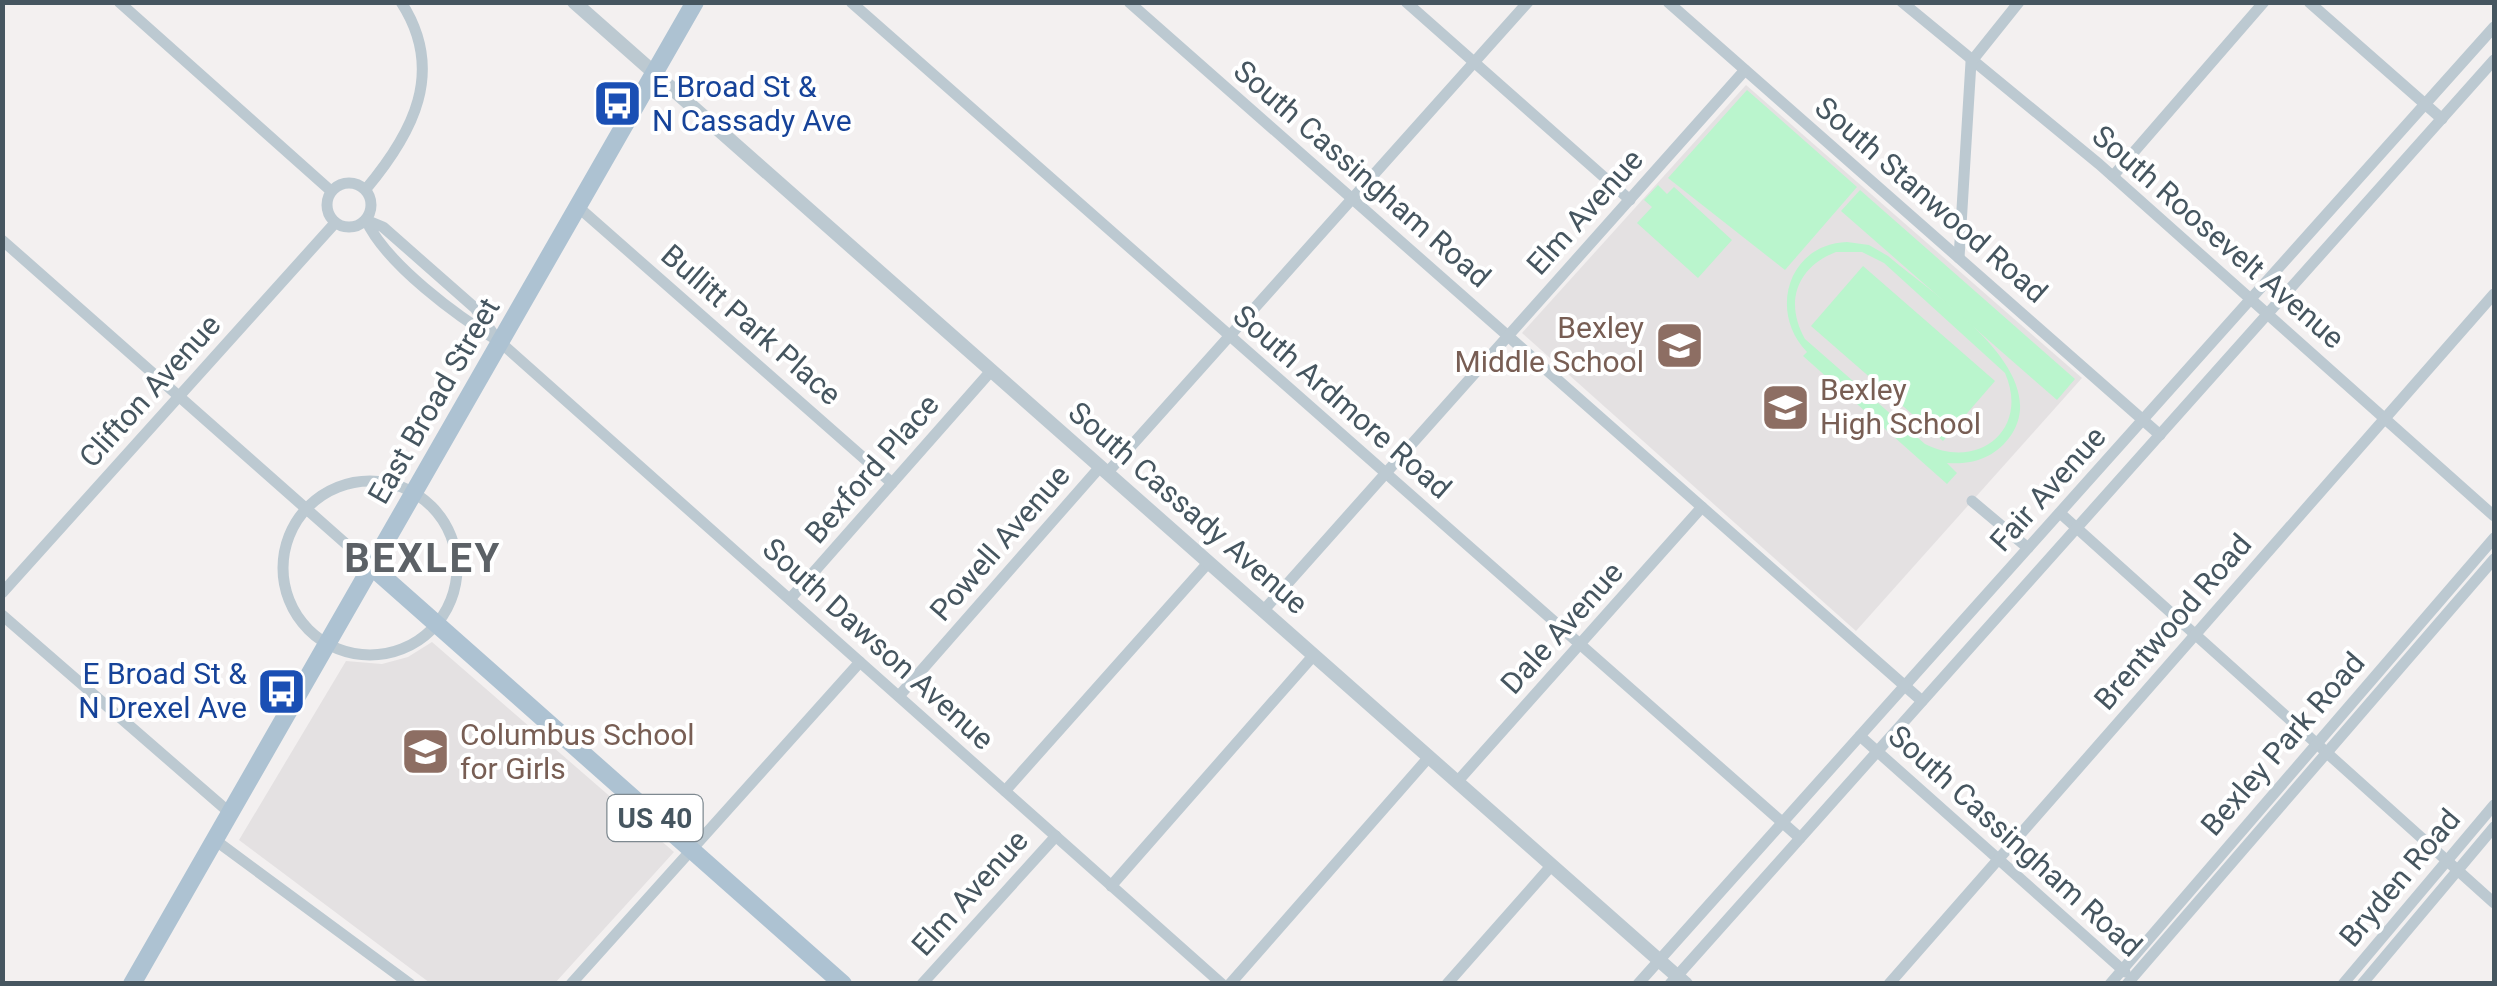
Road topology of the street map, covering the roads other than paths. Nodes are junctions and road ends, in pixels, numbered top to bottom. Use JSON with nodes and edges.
{"nodes":[{"id":1,"x":119,"y":2,"type":"edge"},
{"id":2,"x":401,"y":2,"type":"edge"},
{"id":3,"x":574,"y":2,"type":"edge"},
{"id":4,"x":694,"y":2,"type":"edge"},
{"id":5,"x":851,"y":2,"type":"edge"},
{"id":6,"x":1129,"y":2,"type":"edge"},
{"id":7,"x":1406,"y":2,"type":"edge"},
{"id":8,"x":1528,"y":2,"type":"edge"},
{"id":9,"x":1668,"y":2,"type":"edge"},
{"id":10,"x":1902,"y":2,"type":"edge"},
{"id":11,"x":2020,"y":2,"type":"edge"},
{"id":12,"x":2264,"y":2,"type":"edge"},
{"id":13,"x":2309,"y":2,"type":"edge"},
{"id":14,"x":2494,"y":27,"type":"edge"},
{"id":15,"x":2494,"y":60,"type":"edge"},
{"id":16,"x":1474,"y":62,"type":"junction"},
{"id":17,"x":1972,"y":62,"type":"junction"},
{"id":18,"x":1745,"y":70,"type":"junction"},
{"id":19,"x":654,"y":73,"type":"junction"},
{"id":20,"x":2425,"y":104,"type":"junction"},
{"id":21,"x":2442,"y":119,"type":"junction"},
{"id":22,"x":2112,"y":176,"type":"junction"},
{"id":23,"x":366,"y":190,"type":"junction"},
{"id":24,"x":332,"y":191,"type":"junction"},
{"id":25,"x":1351,"y":199,"type":"junction"},
{"id":26,"x":1630,"y":200,"type":"junction"},
{"id":27,"x":577,"y":206,"type":"junction"},
{"id":28,"x":366,"y":220,"type":"junction"},
{"id":29,"x":336,"y":223,"type":"junction"},
{"id":30,"x":2,"y":240,"type":"edge"},
{"id":31,"x":1959,"y":258,"type":"junction"},
{"id":32,"x":2494,"y":294,"type":"edge"},
{"id":33,"x":2252,"y":298,"type":"junction"},
{"id":34,"x":2269,"y":312,"type":"junction"},
{"id":35,"x":1229,"y":335,"type":"junction"},
{"id":36,"x":1508,"y":336,"type":"junction"},
{"id":37,"x":500,"y":342,"type":"junction"},
{"id":38,"x":991,"y":371,"type":"junction"},
{"id":39,"x":179,"y":396,"type":"junction"},
{"id":40,"x":2386,"y":417,"type":"junction"},
{"id":41,"x":2143,"y":420,"type":"junction"},
{"id":42,"x":2160,"y":434,"type":"junction"},
{"id":43,"x":1103,"y":470,"type":"junction"},
{"id":44,"x":1386,"y":474,"type":"junction"},
{"id":45,"x":892,"y":483,"type":"junction"},
{"id":46,"x":414,"y":492,"type":"junction"},
{"id":47,"x":1972,"y":501,"type":"dead end"},
{"id":48,"x":1702,"y":507,"type":"junction"},
{"id":49,"x":306,"y":509,"type":"junction"},
{"id":50,"x":2060,"y":512,"type":"junction"},
{"id":51,"x":2494,"y":516,"type":"edge"},
{"id":52,"x":2077,"y":528,"type":"junction"},
{"id":53,"x":2494,"y":538,"type":"edge"},
{"id":54,"x":2028,"y":548,"type":"junction"},
{"id":55,"x":2494,"y":559,"type":"edge"},
{"id":56,"x":1208,"y":562,"type":"junction"},
{"id":57,"x":371,"y":566,"type":"junction"},
{"id":58,"x":2,"y":593,"type":"edge"},
{"id":59,"x":790,"y":599,"type":"junction"},
{"id":60,"x":1263,"y":611,"type":"junction"},
{"id":61,"x":2,"y":615,"type":"edge"},
{"id":62,"x":437,"y":624,"type":"junction"},
{"id":63,"x":2195,"y":636,"type":"junction"},
{"id":64,"x":327,"y":643,"type":"junction"},
{"id":65,"x":1580,"y":645,"type":"junction"},
{"id":66,"x":1313,"y":656,"type":"junction"},
{"id":67,"x":860,"y":662,"type":"junction"},
{"id":68,"x":1905,"y":686,"type":"junction"},
{"id":69,"x":899,"y":696,"type":"junction"},
{"id":70,"x":1922,"y":701,"type":"junction"},
{"id":71,"x":1860,"y":736,"type":"junction"},
{"id":72,"x":2317,"y":744,"type":"junction"},
{"id":73,"x":1877,"y":751,"type":"junction"},
{"id":74,"x":2327,"y":753,"type":"junction"},
{"id":75,"x":1429,"y":757,"type":"junction"},
{"id":76,"x":1457,"y":782,"type":"junction"},
{"id":77,"x":1005,"y":791,"type":"junction"},
{"id":78,"x":2494,"y":805,"type":"edge"},
{"id":79,"x":230,"y":813,"type":"junction"},
{"id":80,"x":1782,"y":823,"type":"junction"},
{"id":81,"x":2494,"y":827,"type":"edge"},
{"id":82,"x":1056,"y":836,"type":"junction"},
{"id":83,"x":1800,"y":838,"type":"junction"},
{"id":84,"x":215,"y":840,"type":"junction"},
{"id":85,"x":691,"y":850,"type":"junction"},
{"id":86,"x":1998,"y":860,"type":"junction"},
{"id":87,"x":2447,"y":860,"type":"junction"},
{"id":88,"x":1552,"y":865,"type":"junction"},
{"id":89,"x":2458,"y":870,"type":"junction"},
{"id":90,"x":1111,"y":886,"type":"junction"},
{"id":91,"x":2494,"y":903,"type":"edge"},
{"id":92,"x":1659,"y":960,"type":"junction"},
{"id":93,"x":2130,"y":979,"type":"edge"},
{"id":94,"x":1678,"y":981,"type":"edge"},
{"id":95,"x":132,"y":984,"type":"edge"},
{"id":96,"x":410,"y":984,"type":"edge"},
{"id":97,"x":570,"y":984,"type":"edge"},
{"id":98,"x":842,"y":984,"type":"edge"},
{"id":99,"x":922,"y":984,"type":"edge"},
{"id":100,"x":1222,"y":984,"type":"edge"},
{"id":101,"x":1230,"y":984,"type":"edge"},
{"id":102,"x":1447,"y":984,"type":"edge"},
{"id":103,"x":1638,"y":984,"type":"edge"},
{"id":104,"x":1889,"y":984,"type":"edge"},
{"id":105,"x":2110,"y":984,"type":"edge"},
{"id":106,"x":2342,"y":984,"type":"edge"},
{"id":107,"x":2362,"y":984,"type":"edge"}],
"edges":[{"from":1,"to":24,"type":"street"},
{"from":2,"to":23,"type":"street"},
{"from":3,"to":19,"type":"street","name":"South Cassady Avenue"},
{"from":4,"to":19,"type":"main road","name":"East Broad Street"},
{"from":5,"to":35,"type":"street","name":"South Ardmore Road"},
{"from":6,"to":25,"type":"street","name":"South Cassingham Road"},
{"from":7,"to":16,"type":"street"},
{"from":8,"to":16,"type":"street","name":"Powell Avenue"},
{"from":9,"to":18,"type":"street","name":"South Stanwood Road"},
{"from":10,"to":17,"type":"street","name":"South Roosevelt Avenue"},
{"from":11,"to":17,"type":"street"},
{"from":12,"to":22,"type":"street"},
{"from":13,"to":20,"type":"street"},
{"from":14,"to":20,"type":"street","name":"Fair Avenue"},
{"from":15,"to":21,"type":"street","name":"Fair Avenue"},
{"from":16,"to":25,"type":"street","name":"Powell Avenue"},
{"from":16,"to":26,"type":"street"},
{"from":17,"to":22,"type":"street","name":"South Roosevelt Avenue"},
{"from":17,"to":31,"type":"street"},
{"from":18,"to":26,"type":"street","name":"Elm Avenue"},
{"from":18,"to":31,"type":"street","name":"South Stanwood Road"},
{"from":19,"to":27,"type":"main road","name":"East Broad Street"},
{"from":19,"to":38,"type":"street","name":"South Cassady Avenue"},
{"from":20,"to":21,"type":"street"},
{"from":20,"to":33,"type":"street","name":"Fair Avenue"},
{"from":21,"to":34,"type":"street","name":"Fair Avenue"},
{"from":22,"to":33,"type":"street","name":"South Roosevelt Avenue"},
{"from":23,"to":24,"type":"street"},
{"from":23,"to":28,"type":"street"},
{"from":24,"to":29,"type":"street"},
{"from":25,"to":35,"type":"street","name":"Powell Avenue"},
{"from":25,"to":36,"type":"street","name":"South Cassingham Road"},
{"from":26,"to":36,"type":"street","name":"Elm Avenue"},
{"from":27,"to":37,"type":"main road","name":"East Broad Street"},
{"from":27,"to":45,"type":"street","name":"Bullitt Park Place"},
{"from":28,"to":29,"type":"street"},
{"from":28,"to":37,"type":"street","name":"South Dawson Avenue"},
{"from":29,"to":39,"type":"street","name":"Clifton Avenue"},
{"from":30,"to":39,"type":"street"},
{"from":31,"to":41,"type":"street","name":"South Stanwood Road"},
{"from":32,"to":40,"type":"street","name":"Brentwood Road"},
{"from":33,"to":34,"type":"street","name":"South Roosevelt Avenue"},
{"from":33,"to":41,"type":"street","name":"Fair Avenue"},
{"from":34,"to":40,"type":"street","name":"South Roosevelt Avenue"},
{"from":34,"to":42,"type":"street","name":"Fair Avenue"},
{"from":35,"to":43,"type":"street","name":"Powell Avenue"},
{"from":35,"to":44,"type":"street","name":"South Ardmore Road"},
{"from":36,"to":44,"type":"street","name":"Elm Avenue"},
{"from":36,"to":48,"type":"street","name":"South Cassingham Road"},
{"from":37,"to":46,"type":"main road","name":"East Broad Street"},
{"from":37,"to":59,"type":"street","name":"South Dawson Avenue"},
{"from":38,"to":43,"type":"street","name":"South Cassady Avenue"},
{"from":38,"to":45,"type":"street","name":"Bexford Place"},
{"from":39,"to":49,"type":"street"},
{"from":39,"to":58,"type":"street","name":"Clifton Avenue"},
{"from":40,"to":51,"type":"street","name":"South Roosevelt Avenue"},
{"from":40,"to":63,"type":"street","name":"Brentwood Road"},
{"from":41,"to":42,"type":"street","name":"South Stanwood Road"},
{"from":41,"to":50,"type":"street","name":"Fair Avenue"},
{"from":42,"to":52,"type":"street","name":"Fair Avenue"},
{"from":43,"to":56,"type":"street","name":"South Cassady Avenue"},
{"from":43,"to":69,"type":"street","name":"Powell Avenue"},
{"from":44,"to":60,"type":"street","name":"Elm Avenue"},
{"from":44,"to":65,"type":"street","name":"South Ardmore Road"},
{"from":45,"to":59,"type":"street","name":"Bexford Place"},
{"from":46,"to":49,"type":"street"},
{"from":46,"to":57,"type":"main road","name":"East Broad Street"},
{"from":46,"to":62,"type":"street"},
{"from":47,"to":54,"type":"street"},
{"from":48,"to":65,"type":"street","name":"Dale Avenue"},
{"from":48,"to":68,"type":"street","name":"South Cassingham Road"},
{"from":49,"to":57,"type":"street"},
{"from":49,"to":64,"type":"street"},
{"from":50,"to":52,"type":"street"},
{"from":50,"to":54,"type":"street","name":"Fair Avenue"},
{"from":52,"to":63,"type":"street"},
{"from":52,"to":70,"type":"street","name":"Fair Avenue"},
{"from":53,"to":72,"type":"street","name":"Bexley Park Road"},
{"from":54,"to":68,"type":"street","name":"Fair Avenue"},
{"from":55,"to":74,"type":"street","name":"Bexley Park Road"},
{"from":56,"to":60,"type":"street","name":"South Cassady Avenue"},
{"from":56,"to":77,"type":"street"},
{"from":57,"to":62,"type":"main road","number":"US 40"},
{"from":57,"to":64,"type":"main road","name":"East Broad Street"},
{"from":59,"to":67,"type":"street","name":"South Dawson Avenue"},
{"from":60,"to":66,"type":"street","name":"South Cassady Avenue"},
{"from":61,"to":79,"type":"street"},
{"from":62,"to":64,"type":"street"},
{"from":62,"to":85,"type":"main road","number":"US 40"},
{"from":63,"to":72,"type":"street"},
{"from":63,"to":86,"type":"street","name":"Brentwood Road"},
{"from":64,"to":79,"type":"main road","name":"East Broad Street"},
{"from":65,"to":76,"type":"street","name":"Dale Avenue"},
{"from":65,"to":80,"type":"street","name":"South Ardmore Road"},
{"from":66,"to":75,"type":"street","name":"South Cassady Avenue"},
{"from":66,"to":90,"type":"street"},
{"from":67,"to":69,"type":"street","name":"South Dawson Avenue"},
{"from":67,"to":85,"type":"street"},
{"from":68,"to":70,"type":"street","name":"South Cassingham Road"},
{"from":68,"to":71,"type":"street","name":"Fair Avenue"},
{"from":69,"to":77,"type":"street","name":"South Dawson Avenue"},
{"from":70,"to":73,"type":"street","name":"Fair Avenue"},
{"from":71,"to":73,"type":"street","name":"South Cassingham Road"},
{"from":71,"to":80,"type":"street","name":"Fair Avenue"},
{"from":72,"to":74,"type":"street"},
{"from":72,"to":93,"type":"street","name":"Bexley Park Road"},
{"from":73,"to":83,"type":"street","name":"Fair Avenue"},
{"from":73,"to":86,"type":"street","name":"South Cassingham Road"},
{"from":74,"to":87,"type":"street"},
{"from":74,"to":93,"type":"street","name":"Bexley Park Road"},
{"from":75,"to":76,"type":"street","name":"South Cassady Avenue"},
{"from":75,"to":101,"type":"street"},
{"from":76,"to":88,"type":"street","name":"South Cassady Avenue"},
{"from":77,"to":82,"type":"street","name":"South Dawson Avenue"},
{"from":78,"to":87,"type":"street","name":"Bryden Road"},
{"from":79,"to":84,"type":"main road","name":"East Broad Street"},
{"from":80,"to":83,"type":"street","name":"South Ardmore Road"},
{"from":80,"to":92,"type":"street","name":"Fair Avenue"},
{"from":81,"to":89,"type":"street","name":"Bryden Road"},
{"from":82,"to":90,"type":"street","name":"South Dawson Avenue"},
{"from":82,"to":99,"type":"street","name":"Elm Avenue"},
{"from":83,"to":94,"type":"street","name":"Fair Avenue"},
{"from":84,"to":95,"type":"main road","name":"East Broad Street"},
{"from":84,"to":96,"type":"street"},
{"from":85,"to":97,"type":"street"},
{"from":85,"to":98,"type":"main road","number":"US 40"},
{"from":86,"to":93,"type":"street","name":"South Cassingham Road"},
{"from":86,"to":104,"type":"street","name":"Brentwood Road"},
{"from":87,"to":89,"type":"street"},
{"from":87,"to":106,"type":"street","name":"Bryden Road"},
{"from":88,"to":92,"type":"street","name":"South Cassady Avenue"},
{"from":88,"to":102,"type":"street"},
{"from":89,"to":91,"type":"street"},
{"from":89,"to":107,"type":"street","name":"Bryden Road"},
{"from":90,"to":100,"type":"street","name":"South Dawson Avenue"},
{"from":92,"to":94,"type":"street","name":"South Cassady Avenue"},
{"from":92,"to":103,"type":"street","name":"Fair Avenue"},
{"from":93,"to":105,"type":"street","name":"Bexley Park Road"}]}
